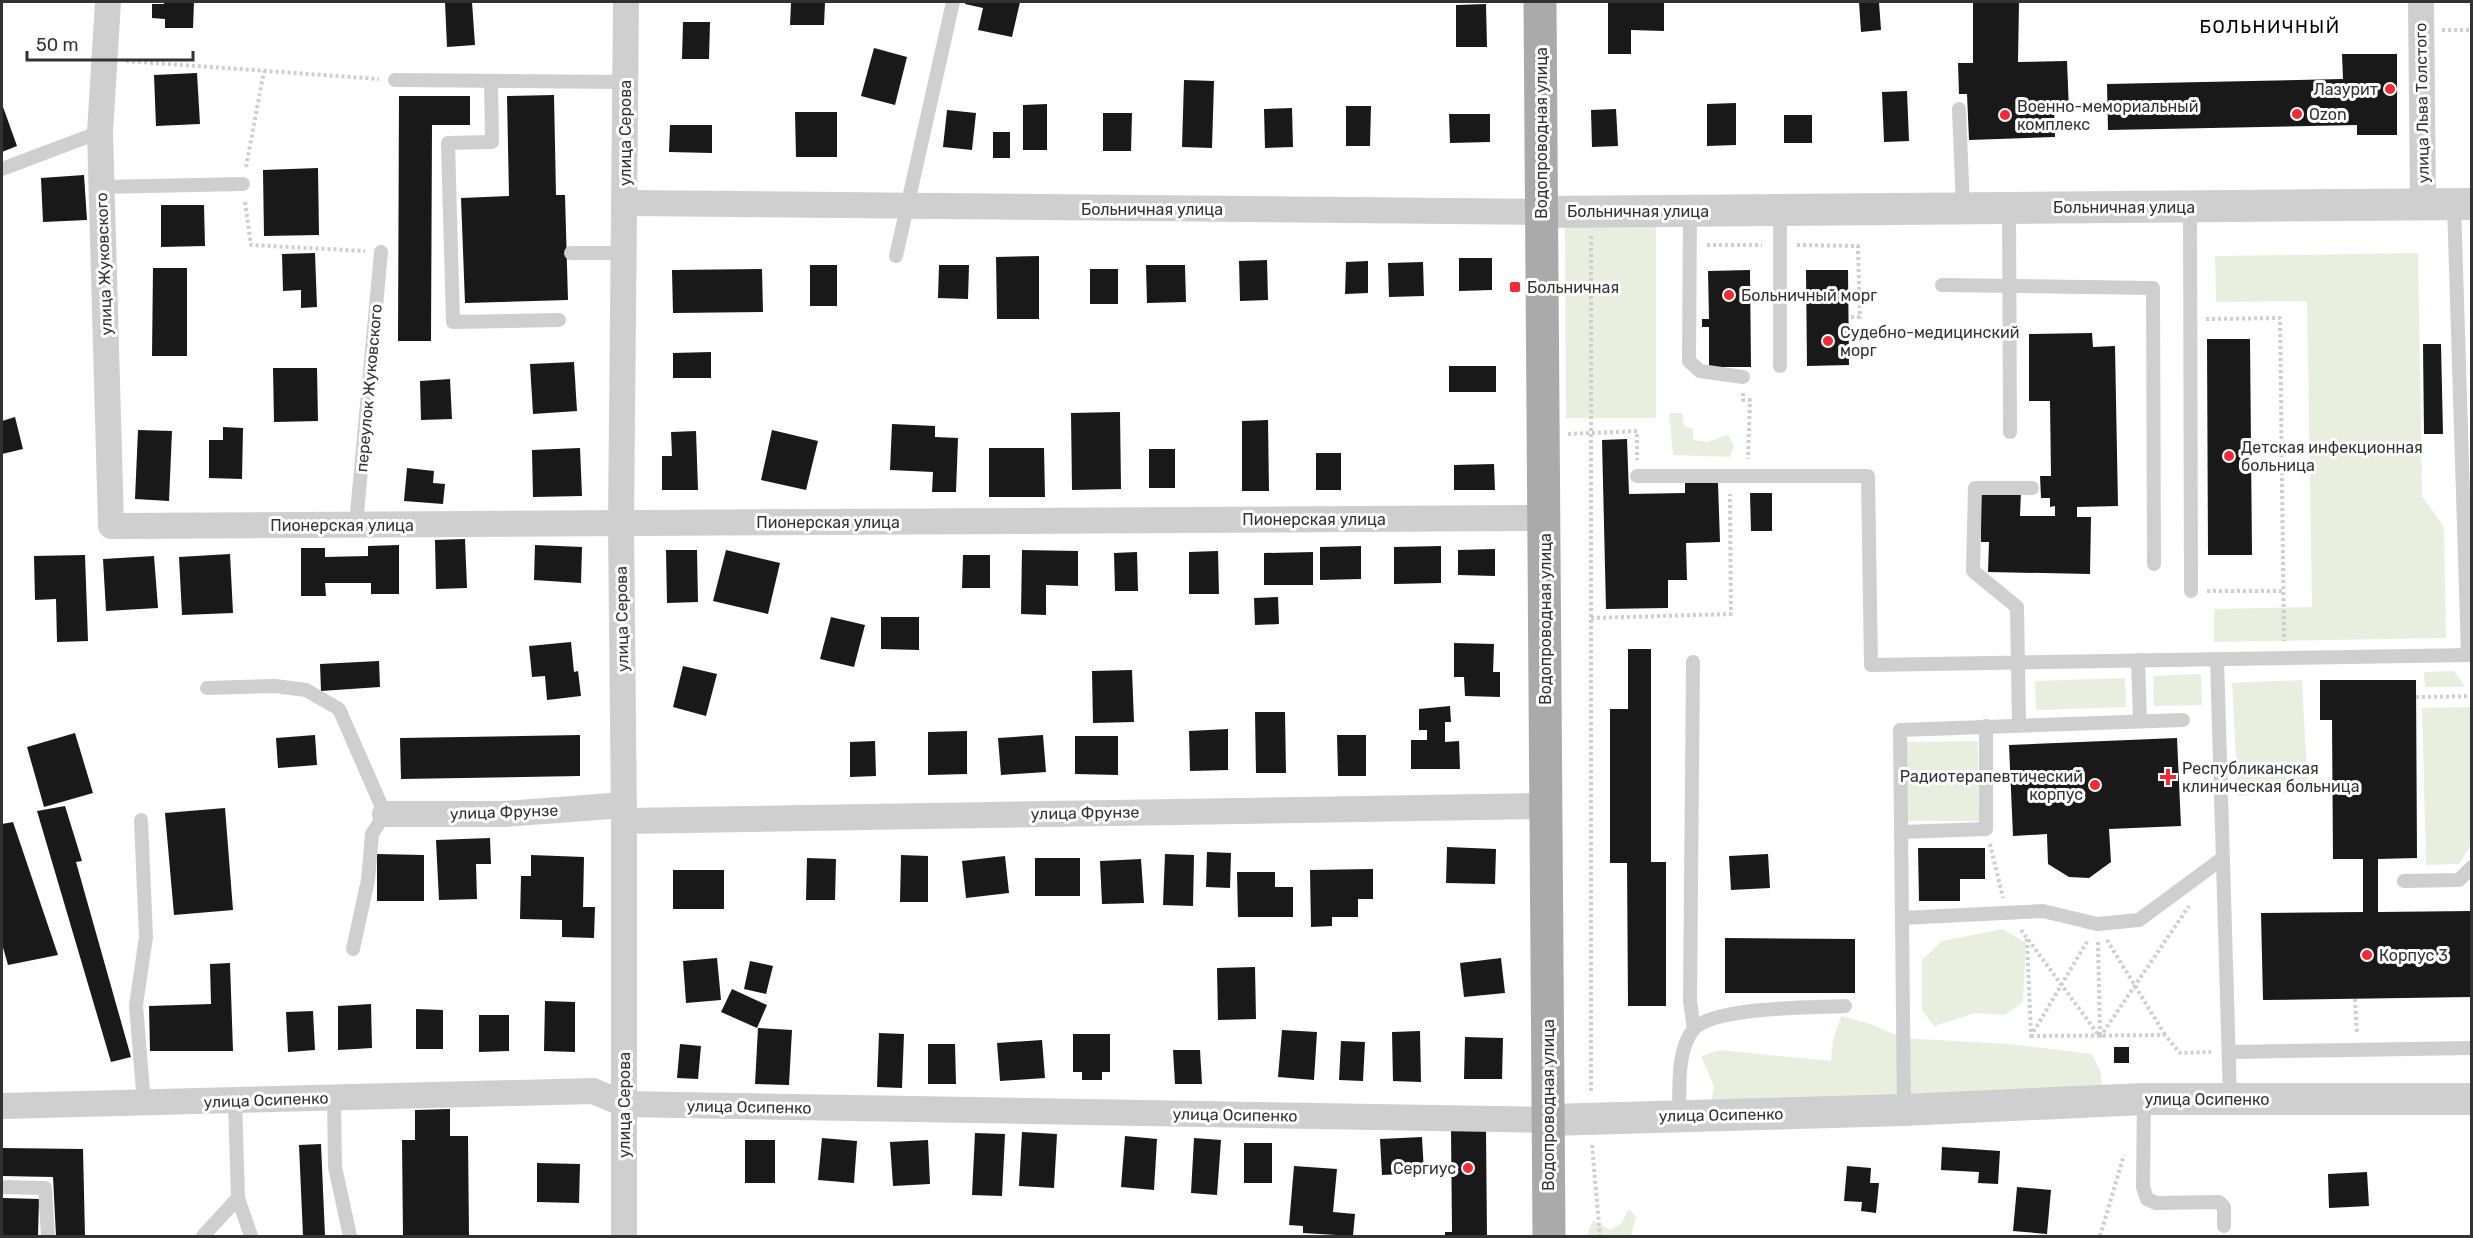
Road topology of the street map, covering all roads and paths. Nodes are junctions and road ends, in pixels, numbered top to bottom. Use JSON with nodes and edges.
{"nodes":[{"id":1,"x":108,"y":2,"type":"edge"},
{"id":2,"x":626,"y":2,"type":"edge"},
{"id":3,"x":953,"y":2,"type":"edge"},
{"id":4,"x":1540,"y":2,"type":"edge"},
{"id":5,"x":2421,"y":2,"type":"edge"},
{"id":6,"x":105,"y":60,"type":"junction"},
{"id":7,"x":264,"y":71,"type":"junction"},
{"id":8,"x":395,"y":80,"type":"joint"},
{"id":9,"x":491,"y":81,"type":"junction"},
{"id":10,"x":626,"y":82,"type":"junction"},
{"id":11,"x":1959,"y":109,"type":"dead end"},
{"id":12,"x":100,"y":132,"type":"junction"},
{"id":13,"x":2,"y":169,"type":"edge"},
{"id":14,"x":243,"y":184,"type":"junction"},
{"id":15,"x":101,"y":187,"type":"junction"},
{"id":16,"x":625,"y":203,"type":"junction"},
{"id":17,"x":2423,"y":204,"type":"junction"},
{"id":18,"x":2463,"y":204,"type":"edge"},
{"id":19,"x":906,"y":207,"type":"junction"},
{"id":20,"x":2190,"y":207,"type":"junction"},
{"id":21,"x":1963,"y":208,"type":"junction"},
{"id":22,"x":2009,"y":208,"type":"junction"},
{"id":23,"x":1780,"y":210,"type":"junction"},
{"id":24,"x":1690,"y":211,"type":"junction"},
{"id":25,"x":1541,"y":212,"type":"junction"},
{"id":26,"x":1591,"y":212,"type":"junction"},
{"id":27,"x":381,"y":252,"type":"joint"},
{"id":28,"x":571,"y":253,"type":"dead end"},
{"id":29,"x":625,"y":254,"type":"junction"},
{"id":30,"x":896,"y":256,"type":"dead end"},
{"id":31,"x":1942,"y":285,"type":"dead end"},
{"id":32,"x":2009,"y":286,"type":"junction"},
{"id":33,"x":1849,"y":317,"type":"dead end"},
{"id":34,"x":1860,"y":317,"type":"dead end"},
{"id":35,"x":559,"y":320,"type":"dead end"},
{"id":36,"x":2190,"y":320,"type":"junction"},
{"id":37,"x":1780,"y":366,"type":"dead end"},
{"id":38,"x":1743,"y":377,"type":"joint"},
{"id":39,"x":2010,"y":432,"type":"dead end"},
{"id":40,"x":1591,"y":433,"type":"junction"},
{"id":41,"x":1556,"y":434,"type":"dead end"},
{"id":42,"x":1637,"y":476,"type":"joint"},
{"id":43,"x":1730,"y":476,"type":"junction"},
{"id":44,"x":1748,"y":476,"type":"junction"},
{"id":45,"x":2031,"y":488,"type":"dead end"},
{"id":46,"x":1544,"y":518,"type":"junction"},
{"id":47,"x":621,"y":523,"type":"junction"},
{"id":48,"x":356,"y":524,"type":"junction"},
{"id":49,"x":111,"y":526,"type":"joint"},
{"id":50,"x":2154,"y":564,"type":"dead end"},
{"id":51,"x":2191,"y":591,"type":"joint"},
{"id":52,"x":2283,"y":591,"type":"junction"},
{"id":53,"x":1591,"y":618,"type":"junction"},
{"id":54,"x":2470,"y":655,"type":"edge"},
{"id":55,"x":2284,"y":658,"type":"junction"},
{"id":56,"x":2217,"y":659,"type":"junction"},
{"id":57,"x":2138,"y":660,"type":"junction"},
{"id":58,"x":1693,"y":662,"type":"dead end"},
{"id":59,"x":2017,"y":663,"type":"junction"},
{"id":60,"x":207,"y":688,"type":"dead end"},
{"id":61,"x":2416,"y":696,"type":"dead end"},
{"id":62,"x":2472,"y":696,"type":"edge"},
{"id":63,"x":2183,"y":720,"type":"dead end"},
{"id":64,"x":2140,"y":721,"type":"junction"},
{"id":65,"x":2019,"y":725,"type":"junction"},
{"id":66,"x":1986,"y":726,"type":"junction"},
{"id":67,"x":1546,"y":806,"type":"junction"},
{"id":68,"x":624,"y":813,"type":"junction"},
{"id":69,"x":385,"y":814,"type":"junction"},
{"id":70,"x":141,"y":820,"type":"dead end"},
{"id":71,"x":1986,"y":829,"type":"junction"},
{"id":72,"x":1901,"y":832,"type":"junction"},
{"id":73,"x":2223,"y":858,"type":"junction"},
{"id":74,"x":2472,"y":867,"type":"edge"},
{"id":75,"x":2404,"y":881,"type":"dead end"},
{"id":76,"x":2191,"y":904,"type":"dead end"},
{"id":77,"x":2007,"y":913,"type":"junction"},
{"id":78,"x":1902,"y":918,"type":"junction"},
{"id":79,"x":2097,"y":924,"type":"junction"},
{"id":80,"x":2027,"y":938,"type":"junction"},
{"id":81,"x":353,"y":949,"type":"dead end"},
{"id":82,"x":2061,"y":984,"type":"junction"},
{"id":83,"x":2134,"y":987,"type":"junction"},
{"id":84,"x":2355,"y":999,"type":"dead end"},
{"id":85,"x":1845,"y":1006,"type":"dead end"},
{"id":86,"x":1694,"y":1029,"type":"junction"},
{"id":87,"x":2164,"y":1035,"type":"junction"},
{"id":88,"x":2031,"y":1036,"type":"junction"},
{"id":89,"x":2100,"y":1037,"type":"junction"},
{"id":90,"x":2472,"y":1048,"type":"edge"},
{"id":91,"x":2357,"y":1050,"type":"junction"},
{"id":92,"x":2229,"y":1052,"type":"junction"},
{"id":93,"x":334,"y":1098,"type":"junction"},
{"id":94,"x":2144,"y":1099,"type":"junction"},
{"id":95,"x":2230,"y":1099,"type":"junction"},
{"id":96,"x":2472,"y":1099,"type":"edge"},
{"id":97,"x":235,"y":1101,"type":"junction"},
{"id":98,"x":144,"y":1103,"type":"junction"},
{"id":99,"x":624,"y":1104,"type":"junction"},
{"id":100,"x":2,"y":1106,"type":"edge"},
{"id":101,"x":1904,"y":1110,"type":"junction"},
{"id":102,"x":1679,"y":1116,"type":"junction"},
{"id":103,"x":1591,"y":1118,"type":"junction"},
{"id":104,"x":1549,"y":1120,"type":"junction"},
{"id":105,"x":2127,"y":1146,"type":"dead end"},
{"id":106,"x":2,"y":1186,"type":"edge"},
{"id":107,"x":238,"y":1198,"type":"junction"},
{"id":108,"x":2224,"y":1226,"type":"dead end"},
{"id":109,"x":48,"y":1236,"type":"edge"},
{"id":110,"x":202,"y":1236,"type":"edge"},
{"id":111,"x":251,"y":1236,"type":"edge"},
{"id":112,"x":350,"y":1236,"type":"edge"},
{"id":113,"x":624,"y":1236,"type":"edge"},
{"id":114,"x":1549,"y":1236,"type":"edge"},
{"id":115,"x":1600,"y":1236,"type":"edge"},
{"id":116,"x":2100,"y":1236,"type":"edge"}],
"edges":[{"from":1,"to":6,"type":"street","name":"улица Жуковского"},
{"from":2,"to":10,"type":"street","name":"улица Серова"},
{"from":3,"to":19,"type":"lane"},
{"from":4,"to":25,"type":"main road","name":"Водопроводная улица"},
{"from":5,"to":17,"type":"street","name":"улица Льва Толстого"},
{"from":6,"to":7,"type":"path"},
{"from":6,"to":12,"type":"street","name":"улица Жуковского"},
{"from":7,"to":8,"type":"path"},
{"from":7,"to":14,"type":"path"},
{"from":8,"to":9,"type":"lane"},
{"from":9,"to":10,"type":"lane"},
{"from":9,"to":35,"type":"lane"},
{"from":10,"to":16,"type":"street","name":"улица Серова"},
{"from":11,"to":21,"type":"lane"},
{"from":12,"to":13,"type":"lane"},
{"from":12,"to":15,"type":"street","name":"улица Жуковского"},
{"from":14,"to":15,"type":"lane"},
{"from":14,"to":27,"type":"path"},
{"from":15,"to":49,"type":"street","name":"улица Жуковского"},
{"from":16,"to":19,"type":"street","name":"Больничная улица"},
{"from":16,"to":29,"type":"street","name":"улица Серова"},
{"from":17,"to":18,"type":"street","name":"Больничная улица"},
{"from":17,"to":20,"type":"street","name":"Больничная улица"},
{"from":18,"to":54,"type":"lane"},
{"from":19,"to":25,"type":"street","name":"Больничная улица"},
{"from":19,"to":30,"type":"lane"},
{"from":20,"to":22,"type":"street","name":"Больничная улица"},
{"from":20,"to":36,"type":"lane"},
{"from":21,"to":22,"type":"street","name":"Больничная улица"},
{"from":21,"to":23,"type":"street","name":"Больничная улица"},
{"from":22,"to":32,"type":"lane"},
{"from":23,"to":24,"type":"street","name":"Больничная улица"},
{"from":23,"to":37,"type":"lane"},
{"from":24,"to":26,"type":"street","name":"Больничная улица"},
{"from":24,"to":38,"type":"lane"},
{"from":25,"to":26,"type":"street","name":"Больничная улица"},
{"from":25,"to":46,"type":"main road","name":"Водопроводная улица"},
{"from":26,"to":40,"type":"path"},
{"from":27,"to":48,"type":"lane","name":"переулок Жуковского"},
{"from":28,"to":29,"type":"lane"},
{"from":29,"to":47,"type":"street","name":"улица Серова"},
{"from":31,"to":32,"type":"lane"},
{"from":32,"to":39,"type":"lane"},
{"from":32,"to":50,"type":"lane"},
{"from":33,"to":34,"type":"path"},
{"from":36,"to":51,"type":"lane"},
{"from":36,"to":52,"type":"path"},
{"from":38,"to":44,"type":"path"},
{"from":40,"to":41,"type":"path"},
{"from":40,"to":42,"type":"path"},
{"from":40,"to":53,"type":"path"},
{"from":42,"to":43,"type":"lane"},
{"from":43,"to":44,"type":"lane"},
{"from":43,"to":53,"type":"path"},
{"from":44,"to":59,"type":"lane"},
{"from":45,"to":59,"type":"lane"},
{"from":46,"to":47,"type":"street","name":"Пионерская улица"},
{"from":46,"to":67,"type":"main road","name":"Водопроводная улица"},
{"from":47,"to":48,"type":"street","name":"Пионерская улица"},
{"from":47,"to":68,"type":"street","name":"улица Серова"},
{"from":48,"to":49,"type":"street","name":"Пионерская улица"},
{"from":51,"to":52,"type":"path"},
{"from":52,"to":55,"type":"path"},
{"from":53,"to":103,"type":"path"},
{"from":54,"to":55,"type":"lane"},
{"from":55,"to":56,"type":"lane"},
{"from":56,"to":57,"type":"lane"},
{"from":56,"to":73,"type":"lane"},
{"from":57,"to":59,"type":"lane"},
{"from":57,"to":64,"type":"lane"},
{"from":58,"to":86,"type":"lane"},
{"from":59,"to":65,"type":"lane"},
{"from":60,"to":69,"type":"lane"},
{"from":61,"to":62,"type":"path"},
{"from":63,"to":64,"type":"lane"},
{"from":64,"to":65,"type":"lane"},
{"from":65,"to":66,"type":"lane"},
{"from":66,"to":71,"type":"lane"},
{"from":66,"to":72,"type":"lane"},
{"from":67,"to":68,"type":"street","name":"улица Фрунзе"},
{"from":67,"to":104,"type":"main road","name":"Водопроводная улица"},
{"from":68,"to":69,"type":"street","name":"улица Фрунзе"},
{"from":68,"to":99,"type":"street","name":"улица Серова"},
{"from":69,"to":81,"type":"lane"},
{"from":70,"to":98,"type":"lane"},
{"from":71,"to":72,"type":"lane"},
{"from":71,"to":77,"type":"path"},
{"from":72,"to":78,"type":"lane"},
{"from":73,"to":79,"type":"lane"},
{"from":73,"to":92,"type":"lane"},
{"from":74,"to":75,"type":"lane"},
{"from":76,"to":83,"type":"path"},
{"from":77,"to":78,"type":"lane"},
{"from":77,"to":79,"type":"lane"},
{"from":77,"to":80,"type":"path"},
{"from":78,"to":101,"type":"lane"},
{"from":79,"to":82,"type":"path"},
{"from":79,"to":83,"type":"path"},
{"from":79,"to":89,"type":"path"},
{"from":80,"to":82,"type":"path"},
{"from":80,"to":88,"type":"path"},
{"from":82,"to":88,"type":"path"},
{"from":82,"to":89,"type":"path"},
{"from":83,"to":87,"type":"path"},
{"from":83,"to":89,"type":"path"},
{"from":84,"to":91,"type":"path"},
{"from":85,"to":86,"type":"lane"},
{"from":86,"to":102,"type":"lane"},
{"from":87,"to":89,"type":"path"},
{"from":87,"to":92,"type":"path"},
{"from":88,"to":89,"type":"path"},
{"from":90,"to":91,"type":"lane"},
{"from":91,"to":92,"type":"lane"},
{"from":92,"to":95,"type":"lane"},
{"from":93,"to":97,"type":"street","name":"улица Осипенко"},
{"from":93,"to":99,"type":"street","name":"улица Осипенко"},
{"from":93,"to":112,"type":"lane"},
{"from":94,"to":95,"type":"street","name":"улица Осипенко"},
{"from":94,"to":101,"type":"street","name":"улица Осипенко"},
{"from":94,"to":108,"type":"lane"},
{"from":95,"to":96,"type":"street","name":"улица Осипенко"},
{"from":97,"to":98,"type":"street","name":"улица Осипенко"},
{"from":97,"to":107,"type":"lane"},
{"from":98,"to":100,"type":"street","name":"улица Осипенко"},
{"from":99,"to":104,"type":"street","name":"улица Осипенко"},
{"from":99,"to":113,"type":"street","name":"улица Серова"},
{"from":101,"to":102,"type":"street","name":"улица Осипенко"},
{"from":102,"to":103,"type":"street","name":"улица Осипенко"},
{"from":103,"to":104,"type":"street","name":"улица Осипенко"},
{"from":103,"to":115,"type":"path"},
{"from":104,"to":114,"type":"main road","name":"Водопроводная улица"},
{"from":105,"to":116,"type":"path"},
{"from":106,"to":109,"type":"lane"},
{"from":107,"to":110,"type":"lane"},
{"from":107,"to":111,"type":"lane"}]}
